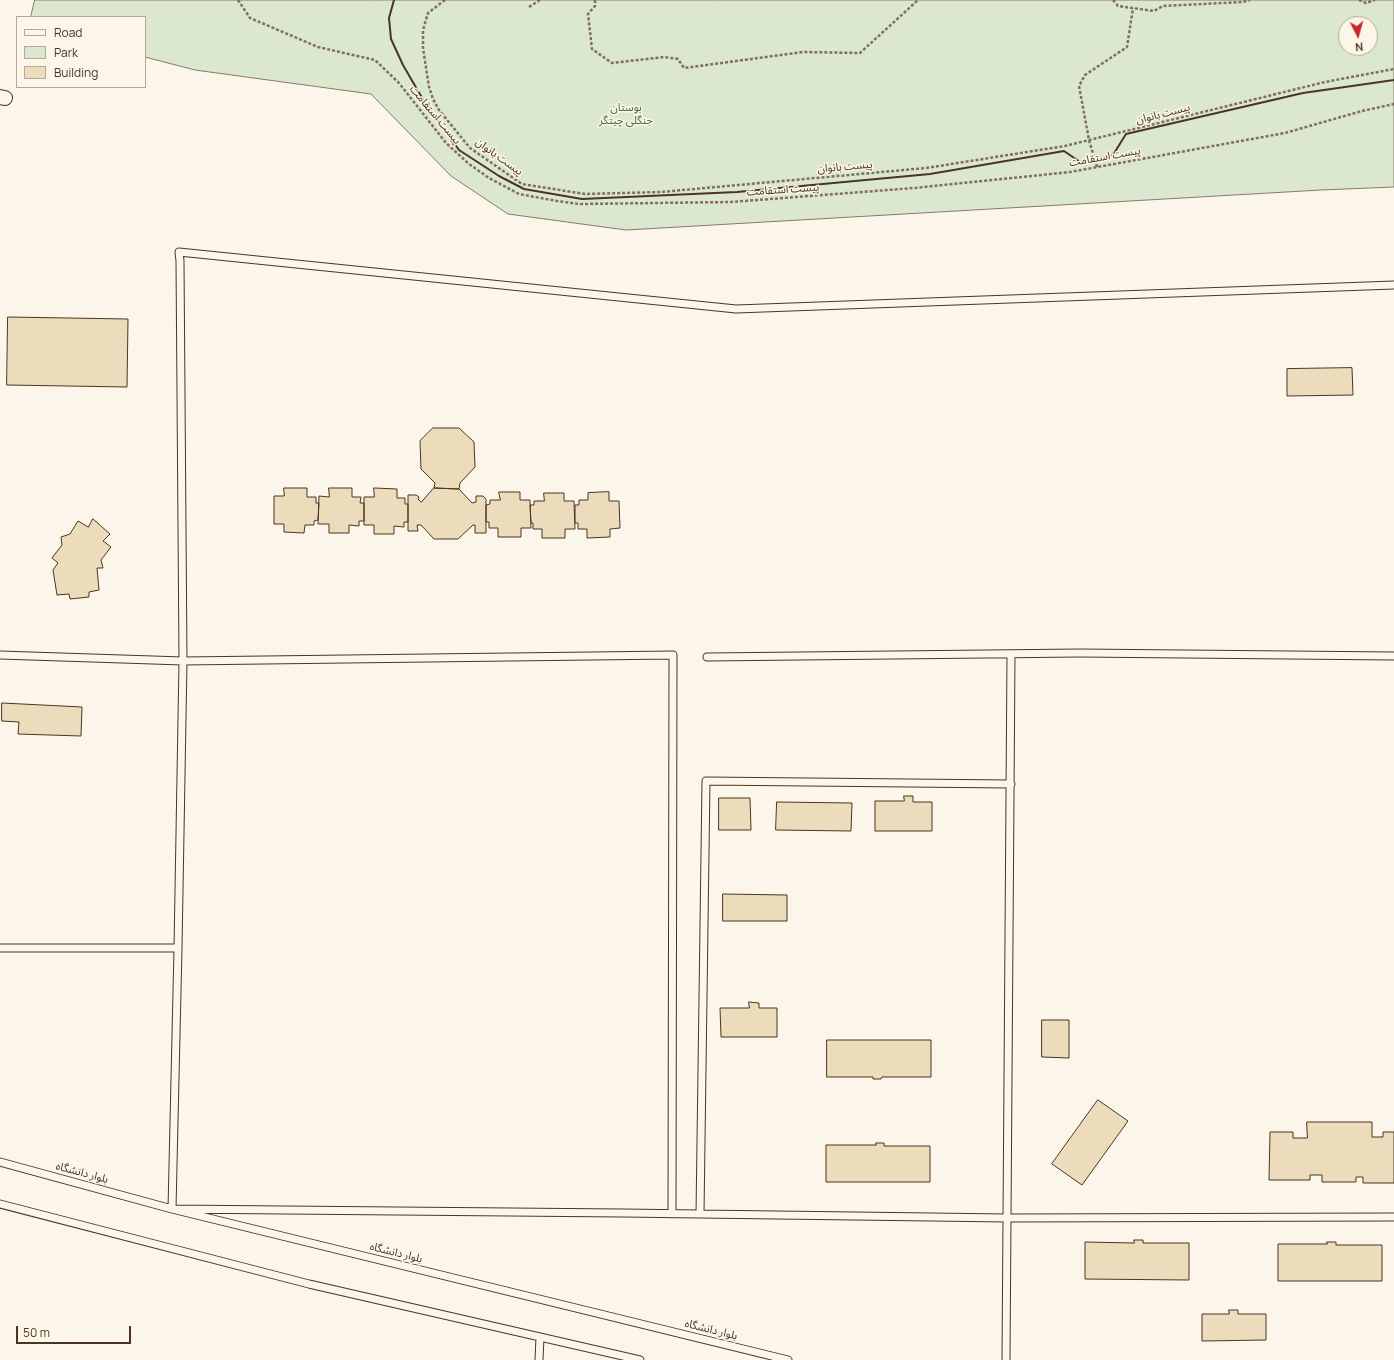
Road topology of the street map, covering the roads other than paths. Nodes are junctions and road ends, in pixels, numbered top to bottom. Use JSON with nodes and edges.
{"nodes":[{"id":1,"x":1394,"y":285,"type":"edge"},
{"id":2,"x":1011,"y":654,"type":"junction"},
{"id":3,"x":0,"y":656,"type":"edge"},
{"id":4,"x":1394,"y":656,"type":"edge"},
{"id":5,"x":707,"y":657,"type":"dead end"},
{"id":6,"x":183,"y":661,"type":"junction"},
{"id":7,"x":1011,"y":784,"type":"junction"},
{"id":8,"x":0,"y":948,"type":"edge"},
{"id":9,"x":178,"y":948,"type":"junction"},
{"id":10,"x":0,"y":1162,"type":"edge"},
{"id":11,"x":0,"y":1204,"type":"edge"},
{"id":12,"x":172,"y":1209,"type":"junction"},
{"id":13,"x":672,"y":1214,"type":"junction"},
{"id":14,"x":700,"y":1214,"type":"junction"},
{"id":15,"x":1394,"y":1217,"type":"edge"},
{"id":16,"x":1008,"y":1218,"type":"junction"},
{"id":17,"x":540,"y":1337,"type":"junction"},
{"id":18,"x":539,"y":1360,"type":"edge"},
{"id":19,"x":639,"y":1360,"type":"edge"},
{"id":20,"x":788,"y":1360,"type":"edge"},
{"id":21,"x":1006,"y":1360,"type":"edge"}],
"edges":[{"from":1,"to":6,"type":"lane"},
{"from":2,"to":4,"type":"lane"},
{"from":2,"to":5,"type":"lane"},
{"from":2,"to":7,"type":"lane"},
{"from":3,"to":6,"type":"lane"},
{"from":6,"to":9,"type":"lane"},
{"from":6,"to":13,"type":"lane"},
{"from":7,"to":14,"type":"lane"},
{"from":7,"to":16,"type":"lane"},
{"from":8,"to":9,"type":"lane"},
{"from":9,"to":12,"type":"lane"},
{"from":10,"to":12,"type":"lane","name":"بلوار دانشگاه"},
{"from":11,"to":17,"type":"lane"},
{"from":12,"to":13,"type":"lane"},
{"from":12,"to":20,"type":"lane","name":"بلوار دانشگاه"},
{"from":13,"to":14,"type":"lane"},
{"from":14,"to":16,"type":"lane"},
{"from":15,"to":16,"type":"lane"},
{"from":16,"to":21,"type":"lane"},
{"from":17,"to":18,"type":"lane"},
{"from":17,"to":19,"type":"lane"}]}
